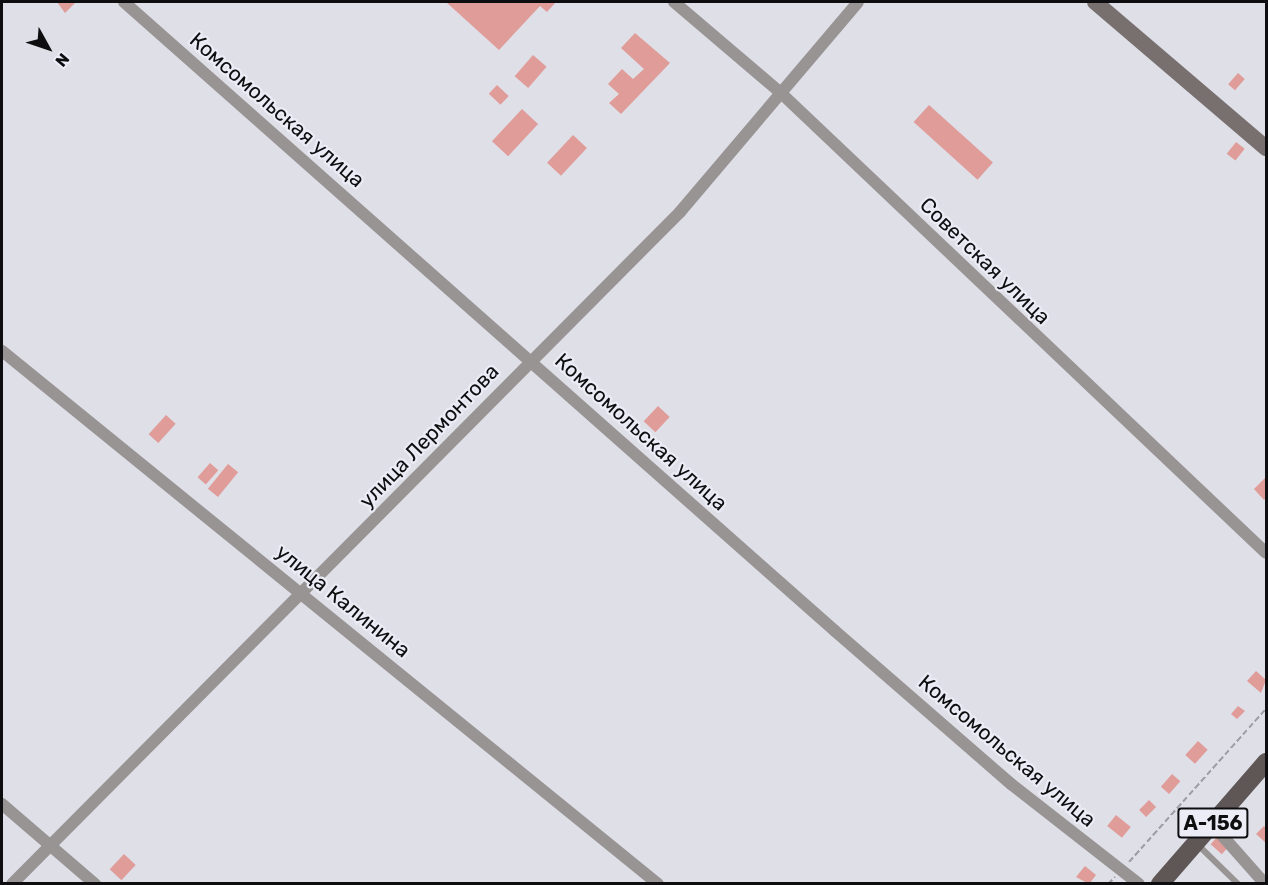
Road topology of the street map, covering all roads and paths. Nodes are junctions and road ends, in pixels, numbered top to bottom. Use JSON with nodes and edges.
{"nodes":[{"id":1,"x":124,"y":2,"type":"edge"},
{"id":2,"x":674,"y":2,"type":"edge"},
{"id":3,"x":858,"y":2,"type":"edge"},
{"id":4,"x":1095,"y":2,"type":"edge"},
{"id":5,"x":781,"y":93,"type":"junction"},
{"id":6,"x":1266,"y":148,"type":"edge"},
{"id":7,"x":2,"y":351,"type":"edge"},
{"id":8,"x":532,"y":360,"type":"junction"},
{"id":9,"x":1266,"y":554,"type":"edge"},
{"id":10,"x":303,"y":593,"type":"junction"},
{"id":11,"x":1266,"y":709,"type":"edge"},
{"id":12,"x":1266,"y":762,"type":"edge"},
{"id":13,"x":2,"y":804,"type":"edge"},
{"id":14,"x":1212,"y":824,"type":"junction"},
{"id":15,"x":1196,"y":843,"type":"junction"},
{"id":16,"x":48,"y":844,"type":"junction"},
{"id":17,"x":1121,"y":870,"type":"junction"},
{"id":18,"x":12,"y":884,"type":"edge"},
{"id":19,"x":95,"y":884,"type":"edge"},
{"id":20,"x":658,"y":884,"type":"edge"},
{"id":21,"x":1108,"y":884,"type":"edge"},
{"id":22,"x":1139,"y":884,"type":"edge"},
{"id":23,"x":1160,"y":884,"type":"edge"},
{"id":24,"x":1238,"y":884,"type":"edge"},
{"id":25,"x":1264,"y":884,"type":"edge"}],
"edges":[{"from":1,"to":8,"type":"street","name":"Комсомольская улица"},
{"from":2,"to":5,"type":"street","name":"Советская улица"},
{"from":3,"to":5,"type":"street","name":"улица Лермонтова"},
{"from":4,"to":6,"type":"main road"},
{"from":5,"to":8,"type":"street","name":"улица Лермонтова"},
{"from":5,"to":9,"type":"street","name":"Советская улица"},
{"from":7,"to":10,"type":"street","name":"улица Калинина"},
{"from":8,"to":10,"type":"street","name":"улица Лермонтова"},
{"from":8,"to":17,"type":"street","name":"Комсомольская улица"},
{"from":10,"to":16,"type":"street","name":"улица Лермонтова"},
{"from":10,"to":20,"type":"street","name":"улица Калинина"},
{"from":11,"to":17,"type":"path"},
{"from":12,"to":14,"type":"main road","number":"А-156"},
{"from":13,"to":16,"type":"street"},
{"from":14,"to":15,"type":"main road","number":"А-156"},
{"from":14,"to":25,"type":"street"},
{"from":15,"to":23,"type":"main road","number":"А-156"},
{"from":15,"to":24,"type":"lane"},
{"from":16,"to":18,"type":"street","name":"улица Лермонтова"},
{"from":16,"to":19,"type":"street"},
{"from":17,"to":21,"type":"path"},
{"from":17,"to":22,"type":"street","name":"Комсомольская улица"}]}
